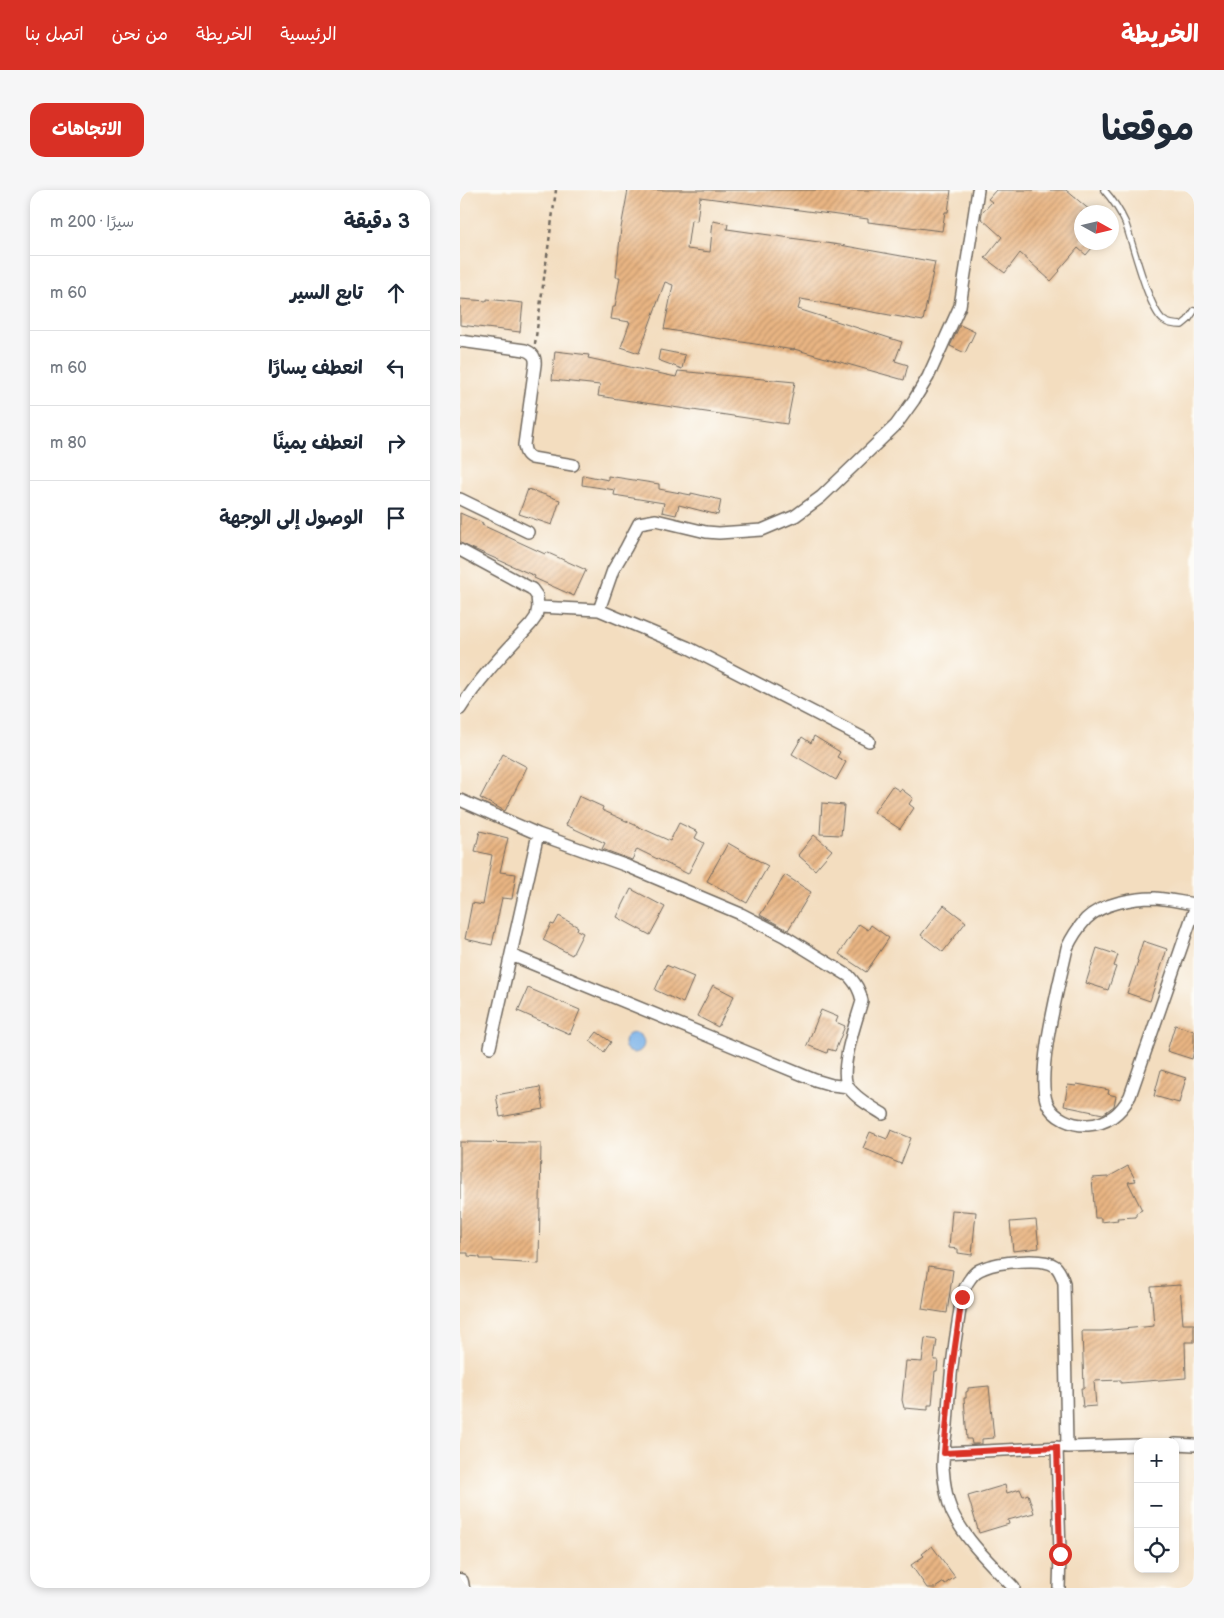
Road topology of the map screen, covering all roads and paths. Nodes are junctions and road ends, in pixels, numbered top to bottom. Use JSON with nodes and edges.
{"nodes":[{"id":1,"x":556,"y":190,"type":"edge"},
{"id":2,"x":978,"y":190,"type":"edge"},
{"id":3,"x":1104,"y":190,"type":"edge"},
{"id":4,"x":1194,"y":310,"type":"edge"},
{"id":5,"x":460,"y":341,"type":"edge"},
{"id":6,"x":534,"y":355,"type":"junction"},
{"id":7,"x":573,"y":465,"type":"dead end"},
{"id":8,"x":460,"y":499,"type":"edge"},
{"id":9,"x":528,"y":532,"type":"dead end"},
{"id":10,"x":460,"y":550,"type":"edge"},
{"id":11,"x":538,"y":607,"type":"junction"},
{"id":12,"x":599,"y":610,"type":"junction"},
{"id":13,"x":460,"y":709,"type":"edge"},
{"id":14,"x":869,"y":740,"type":"dead end"},
{"id":15,"x":460,"y":800,"type":"edge"},
{"id":16,"x":538,"y":834,"type":"junction"},
{"id":17,"x":1194,"y":904,"type":"edge"},
{"id":18,"x":1194,"y":911,"type":"edge"},
{"id":19,"x":511,"y":955,"type":"junction"},
{"id":20,"x":490,"y":1047,"type":"dead end"},
{"id":21,"x":848,"y":1088,"type":"junction"},
{"id":22,"x":883,"y":1114,"type":"dead end"},
{"id":23,"x":1134,"y":1444,"type":"edge"},
{"id":24,"x":1179,"y":1444,"type":"edge"},
{"id":25,"x":1194,"y":1445,"type":"edge"},
{"id":26,"x":1062,"y":1447,"type":"junction"},
{"id":27,"x":944,"y":1453,"type":"junction"},
{"id":28,"x":460,"y":1582,"type":"edge"},
{"id":29,"x":461,"y":1588,"type":"edge"},
{"id":30,"x":1014,"y":1588,"type":"edge"},
{"id":31,"x":1059,"y":1588,"type":"edge"}],
"edges":[{"from":1,"to":6,"type":"path"},
{"from":2,"to":12,"type":"street"},
{"from":3,"to":4,"type":"lane"},
{"from":5,"to":6,"type":"street"},
{"from":6,"to":7,"type":"street"},
{"from":8,"to":9,"type":"street"},
{"from":10,"to":11,"type":"street"},
{"from":11,"to":12,"type":"street"},
{"from":11,"to":13,"type":"street"},
{"from":12,"to":14,"type":"street"},
{"from":15,"to":16,"type":"street"},
{"from":16,"to":19,"type":"street"},
{"from":16,"to":21,"type":"street"},
{"from":17,"to":18,"type":"street"},
{"from":19,"to":20,"type":"street"},
{"from":19,"to":21,"type":"street"},
{"from":21,"to":22,"type":"street"},
{"from":23,"to":26,"type":"street"},
{"from":24,"to":25,"type":"street"},
{"from":26,"to":27,"type":"street"},
{"from":26,"to":27,"type":"street"},
{"from":26,"to":31,"type":"street"},
{"from":27,"to":30,"type":"street"},
{"from":28,"to":29,"type":"main road"}]}
